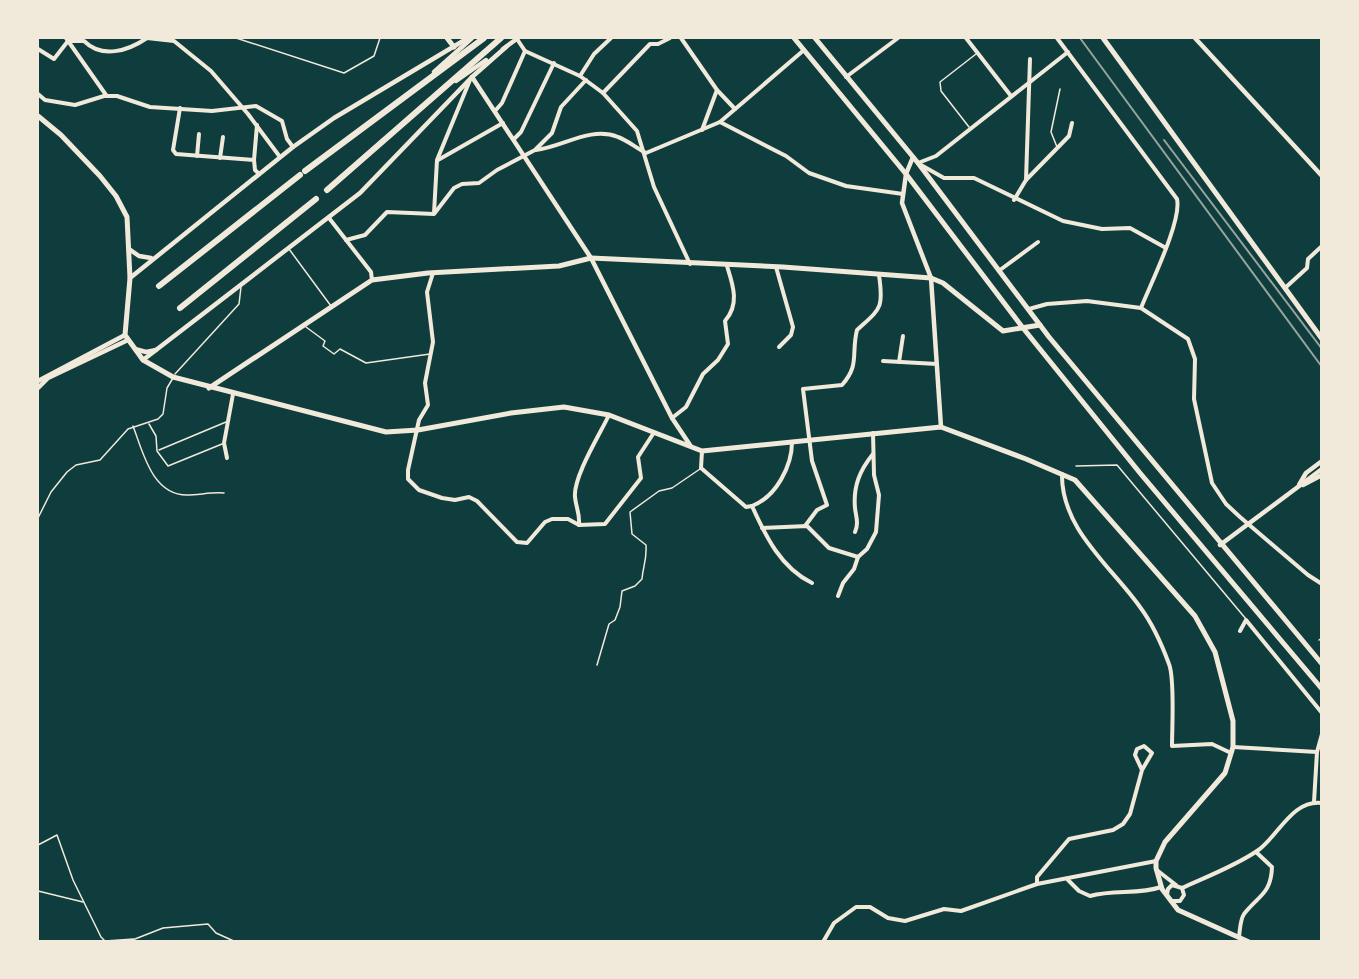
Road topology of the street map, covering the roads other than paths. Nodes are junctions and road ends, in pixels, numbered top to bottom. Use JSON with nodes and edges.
{"nodes":[{"id":1,"x":147,"y":38,"type":"edge"},
{"id":2,"x":236,"y":38,"type":"edge"},
{"id":3,"x":380,"y":38,"type":"edge"},
{"id":4,"x":447,"y":38,"type":"edge"},
{"id":5,"x":470,"y":38,"type":"edge"},
{"id":6,"x":484,"y":38,"type":"edge"},
{"id":7,"x":501,"y":38,"type":"edge"},
{"id":8,"x":518,"y":38,"type":"edge"},
{"id":9,"x":611,"y":38,"type":"edge"},
{"id":10,"x":670,"y":38,"type":"edge"},
{"id":11,"x":681,"y":38,"type":"edge"},
{"id":12,"x":794,"y":38,"type":"edge"},
{"id":13,"x":815,"y":38,"type":"edge"},
{"id":14,"x":898,"y":38,"type":"edge"},
{"id":15,"x":966,"y":38,"type":"edge"},
{"id":16,"x":1057,"y":38,"type":"edge"},
{"id":17,"x":1103,"y":38,"type":"edge"},
{"id":18,"x":1195,"y":38,"type":"edge"},
{"id":19,"x":67,"y":39,"type":"edge"},
{"id":20,"x":506,"y":47,"type":"junction"},
{"id":21,"x":454,"y":48,"type":"junction"},
{"id":22,"x":38,"y":49,"type":"edge"},
{"id":23,"x":804,"y":50,"type":"junction"},
{"id":24,"x":525,"y":51,"type":"junction"},
{"id":25,"x":978,"y":52,"type":"junction"},
{"id":26,"x":1068,"y":52,"type":"junction"},
{"id":27,"x":1030,"y":59,"type":"dead end"},
{"id":28,"x":554,"y":63,"type":"junction"},
{"id":29,"x":580,"y":76,"type":"junction"},
{"id":30,"x":472,"y":77,"type":"junction"},
{"id":31,"x":846,"y":77,"type":"junction"},
{"id":32,"x":586,"y":80,"type":"junction"},
{"id":33,"x":1028,"y":82,"type":"junction"},
{"id":34,"x":422,"y":83,"type":"junction"},
{"id":35,"x":1060,"y":89,"type":"dead end"},
{"id":36,"x":717,"y":90,"type":"junction"},
{"id":37,"x":603,"y":93,"type":"junction"},
{"id":38,"x":38,"y":94,"type":"edge"},
{"id":39,"x":436,"y":94,"type":"junction"},
{"id":40,"x":106,"y":96,"type":"junction"},
{"id":41,"x":1011,"y":96,"type":"junction"},
{"id":42,"x":242,"y":106,"type":"junction"},
{"id":43,"x":180,"y":108,"type":"junction"},
{"id":44,"x":735,"y":109,"type":"junction"},
{"id":45,"x":495,"y":111,"type":"junction"},
{"id":46,"x":38,"y":116,"type":"edge"},
{"id":47,"x":720,"y":122,"type":"junction"},
{"id":48,"x":503,"y":123,"type":"junction"},
{"id":49,"x":1072,"y":123,"type":"dead end"},
{"id":50,"x":257,"y":125,"type":"junction"},
{"id":51,"x":969,"y":128,"type":"junction"},
{"id":52,"x":701,"y":130,"type":"junction"},
{"id":53,"x":199,"y":134,"type":"dead end"},
{"id":54,"x":223,"y":137,"type":"dead end"},
{"id":55,"x":514,"y":139,"type":"junction"},
{"id":56,"x":293,"y":147,"type":"junction"},
{"id":57,"x":1057,"y":147,"type":"junction"},
{"id":58,"x":535,"y":150,"type":"junction"},
{"id":59,"x":646,"y":153,"type":"junction"},
{"id":60,"x":197,"y":156,"type":"junction"},
{"id":61,"x":280,"y":157,"type":"junction"},
{"id":62,"x":526,"y":157,"type":"junction"},
{"id":63,"x":913,"y":157,"type":"junction"},
{"id":64,"x":220,"y":158,"type":"junction"},
{"id":65,"x":254,"y":160,"type":"junction"},
{"id":66,"x":437,"y":160,"type":"junction"},
{"id":67,"x":918,"y":163,"type":"junction"},
{"id":68,"x":259,"y":174,"type":"junction"},
{"id":69,"x":906,"y":174,"type":"junction"},
{"id":70,"x":1322,"y":176,"type":"edge"},
{"id":71,"x":1026,"y":180,"type":"junction"},
{"id":72,"x":327,"y":190,"type":"dead end"},
{"id":73,"x":903,"y":194,"type":"junction"},
{"id":74,"x":316,"y":199,"type":"dead end"},
{"id":75,"x":1014,"y":200,"type":"junction"},
{"id":76,"x":434,"y":214,"type":"junction"},
{"id":77,"x":330,"y":218,"type":"junction"},
{"id":78,"x":346,"y":240,"type":"junction"},
{"id":79,"x":1038,"y":242,"type":"dead end"},
{"id":80,"x":1322,"y":246,"type":"edge"},
{"id":81,"x":1166,"y":248,"type":"junction"},
{"id":82,"x":129,"y":249,"type":"junction"},
{"id":83,"x":289,"y":249,"type":"junction"},
{"id":84,"x":154,"y":258,"type":"junction"},
{"id":85,"x":591,"y":258,"type":"junction"},
{"id":86,"x":690,"y":264,"type":"junction"},
{"id":87,"x":727,"y":266,"type":"junction"},
{"id":88,"x":776,"y":267,"type":"junction"},
{"id":89,"x":1000,"y":270,"type":"junction"},
{"id":90,"x":434,"y":273,"type":"junction"},
{"id":91,"x":879,"y":275,"type":"junction"},
{"id":92,"x":931,"y":278,"type":"junction"},
{"id":93,"x":130,"y":279,"type":"junction"},
{"id":94,"x":372,"y":280,"type":"junction"},
{"id":95,"x":241,"y":284,"type":"junction"},
{"id":96,"x":159,"y":286,"type":"dead end"},
{"id":97,"x":1285,"y":288,"type":"junction"},
{"id":98,"x":331,"y":306,"type":"junction"},
{"id":99,"x":180,"y":308,"type":"dead end"},
{"id":100,"x":1141,"y":308,"type":"junction"},
{"id":101,"x":1028,"y":310,"type":"junction"},
{"id":102,"x":1040,"y":325,"type":"junction"},
{"id":103,"x":302,"y":326,"type":"junction"},
{"id":104,"x":125,"y":327,"type":"junction"},
{"id":105,"x":1023,"y":328,"type":"junction"},
{"id":106,"x":903,"y":336,"type":"dead end"},
{"id":107,"x":127,"y":338,"type":"junction"},
{"id":108,"x":117,"y":339,"type":"junction"},
{"id":109,"x":1322,"y":339,"type":"edge"},
{"id":110,"x":132,"y":348,"type":"junction"},
{"id":111,"x":779,"y":348,"type":"dead end"},
{"id":112,"x":158,"y":349,"type":"junction"},
{"id":113,"x":431,"y":354,"type":"junction"},
{"id":114,"x":143,"y":360,"type":"junction"},
{"id":115,"x":883,"y":361,"type":"dead end"},
{"id":116,"x":936,"y":361,"type":"junction"},
{"id":117,"x":899,"y":362,"type":"junction"},
{"id":118,"x":173,"y":377,"type":"junction"},
{"id":119,"x":38,"y":381,"type":"edge"},
{"id":120,"x":38,"y":387,"type":"edge"},
{"id":121,"x":209,"y":388,"type":"junction"},
{"id":122,"x":233,"y":394,"type":"junction"},
{"id":123,"x":609,"y":415,"type":"junction"},
{"id":124,"x":672,"y":418,"type":"junction"},
{"id":125,"x":227,"y":421,"type":"junction"},
{"id":126,"x":149,"y":423,"type":"junction"},
{"id":127,"x":133,"y":426,"type":"junction"},
{"id":128,"x":941,"y":427,"type":"junction"},
{"id":129,"x":418,"y":430,"type":"junction"},
{"id":130,"x":873,"y":433,"type":"junction"},
{"id":131,"x":653,"y":434,"type":"junction"},
{"id":132,"x":808,"y":439,"type":"junction"},
{"id":133,"x":792,"y":441,"type":"junction"},
{"id":134,"x":224,"y":443,"type":"junction"},
{"id":135,"x":690,"y":445,"type":"junction"},
{"id":136,"x":157,"y":451,"type":"junction"},
{"id":137,"x":702,"y":451,"type":"junction"},
{"id":138,"x":874,"y":453,"type":"junction"},
{"id":139,"x":227,"y":458,"type":"dead end"},
{"id":140,"x":1322,"y":462,"type":"edge"},
{"id":141,"x":1076,"y":466,"type":"dead end"},
{"id":142,"x":701,"y":468,"type":"junction"},
{"id":143,"x":1322,"y":469,"type":"edge"},
{"id":144,"x":1062,"y":474,"type":"junction"},
{"id":145,"x":1322,"y":475,"type":"edge"},
{"id":146,"x":1298,"y":487,"type":"junction"},
{"id":147,"x":224,"y":492,"type":"dead end"},
{"id":148,"x":752,"y":506,"type":"junction"},
{"id":149,"x":38,"y":518,"type":"edge"},
{"id":150,"x":1248,"y":524,"type":"junction"},
{"id":151,"x":579,"y":525,"type":"junction"},
{"id":152,"x":804,"y":526,"type":"junction"},
{"id":153,"x":762,"y":528,"type":"junction"},
{"id":154,"x":855,"y":532,"type":"dead end"},
{"id":155,"x":1220,"y":545,"type":"junction"},
{"id":156,"x":858,"y":556,"type":"junction"},
{"id":157,"x":812,"y":583,"type":"dead end"},
{"id":158,"x":1322,"y":584,"type":"edge"},
{"id":159,"x":838,"y":596,"type":"dead end"},
{"id":160,"x":1246,"y":620,"type":"junction"},
{"id":161,"x":1240,"y":631,"type":"dead end"},
{"id":162,"x":1322,"y":664,"type":"edge"},
{"id":163,"x":597,"y":665,"type":"dead end"},
{"id":164,"x":1322,"y":689,"type":"edge"},
{"id":165,"x":1322,"y":713,"type":"edge"},
{"id":166,"x":1322,"y":734,"type":"edge"},
{"id":167,"x":1232,"y":750,"type":"junction"},
{"id":168,"x":1317,"y":752,"type":"junction"},
{"id":169,"x":1142,"y":770,"type":"junction"},
{"id":170,"x":1314,"y":802,"type":"junction"},
{"id":171,"x":1322,"y":803,"type":"edge"},
{"id":172,"x":38,"y":845,"type":"edge"},
{"id":173,"x":1256,"y":852,"type":"junction"},
{"id":174,"x":1156,"y":861,"type":"junction"},
{"id":175,"x":1156,"y":868,"type":"junction"},
{"id":176,"x":1067,"y":879,"type":"junction"},
{"id":177,"x":1037,"y":884,"type":"junction"},
{"id":178,"x":1177,"y":885,"type":"junction"},
{"id":179,"x":1161,"y":887,"type":"junction"},
{"id":180,"x":1182,"y":888,"type":"junction"},
{"id":181,"x":38,"y":891,"type":"edge"},
{"id":182,"x":1168,"y":898,"type":"junction"},
{"id":183,"x":1180,"y":901,"type":"junction"},
{"id":184,"x":83,"y":903,"type":"junction"},
{"id":185,"x":1185,"y":914,"type":"junction"},
{"id":186,"x":1239,"y":937,"type":"junction"},
{"id":187,"x":134,"y":940,"type":"edge"},
{"id":188,"x":236,"y":942,"type":"edge"},
{"id":189,"x":823,"y":942,"type":"edge"},
{"id":190,"x":1249,"y":942,"type":"edge"}],
"edges":[{"from":1,"to":19,"type":"street"},
{"from":1,"to":42,"type":"street"},
{"from":2,"to":3,"type":"lane"},
{"from":4,"to":21,"type":"main road"},
{"from":5,"to":21,"type":"street"},
{"from":5,"to":34,"type":"street"},
{"from":6,"to":34,"type":"highway"},
{"from":7,"to":39,"type":"highway"},
{"from":8,"to":20,"type":"street"},
{"from":8,"to":24,"type":"street"},
{"from":9,"to":29,"type":"street"},
{"from":10,"to":37,"type":"street"},
{"from":11,"to":36,"type":"street"},
{"from":12,"to":23,"type":"main road"},
{"from":13,"to":31,"type":"main road"},
{"from":14,"to":31,"type":"street"},
{"from":15,"to":25,"type":"street"},
{"from":16,"to":26,"type":"street"},
{"from":17,"to":97,"type":"main road"},
{"from":18,"to":70,"type":"street"},
{"from":19,"to":22,"type":"street"},
{"from":19,"to":40,"type":"street"},
{"from":20,"to":30,"type":"street"},
{"from":20,"to":39,"type":"street"},
{"from":21,"to":56,"type":"street"},
{"from":23,"to":44,"type":"street"},
{"from":23,"to":69,"type":"main road"},
{"from":24,"to":28,"type":"street"},
{"from":24,"to":45,"type":"street"},
{"from":25,"to":41,"type":"street"},
{"from":25,"to":51,"type":"lane"},
{"from":26,"to":33,"type":"street"},
{"from":26,"to":81,"type":"street"},
{"from":27,"to":33,"type":"street"},
{"from":28,"to":29,"type":"street"},
{"from":28,"to":55,"type":"street"},
{"from":29,"to":32,"type":"street"},
{"from":30,"to":45,"type":"street"},
{"from":30,"to":66,"type":"street"},
{"from":30,"to":77,"type":"street"},
{"from":31,"to":63,"type":"main road"},
{"from":32,"to":37,"type":"street"},
{"from":32,"to":58,"type":"street"},
{"from":33,"to":41,"type":"street"},
{"from":33,"to":71,"type":"street"},
{"from":34,"to":96,"type":"highway"},
{"from":35,"to":57,"type":"lane"},
{"from":36,"to":44,"type":"street"},
{"from":36,"to":52,"type":"street"},
{"from":37,"to":59,"type":"street"},
{"from":38,"to":40,"type":"street"},
{"from":39,"to":72,"type":"highway"},
{"from":40,"to":43,"type":"street"},
{"from":41,"to":51,"type":"street"},
{"from":42,"to":43,"type":"street"},
{"from":42,"to":50,"type":"street"},
{"from":42,"to":56,"type":"street"},
{"from":43,"to":60,"type":"street"},
{"from":44,"to":47,"type":"street"},
{"from":45,"to":48,"type":"street"},
{"from":46,"to":82,"type":"main road"},
{"from":47,"to":52,"type":"street"},
{"from":47,"to":73,"type":"street"},
{"from":48,"to":55,"type":"street"},
{"from":48,"to":66,"type":"street"},
{"from":49,"to":57,"type":"street"},
{"from":50,"to":61,"type":"street"},
{"from":50,"to":65,"type":"street"},
{"from":51,"to":67,"type":"street"},
{"from":52,"to":59,"type":"street"},
{"from":53,"to":60,"type":"street"},
{"from":54,"to":64,"type":"street"},
{"from":55,"to":62,"type":"street"},
{"from":56,"to":61,"type":"street"},
{"from":57,"to":71,"type":"street"},
{"from":58,"to":59,"type":"street"},
{"from":58,"to":62,"type":"street"},
{"from":59,"to":86,"type":"street"},
{"from":60,"to":64,"type":"street"},
{"from":61,"to":68,"type":"street"},
{"from":62,"to":76,"type":"street"},
{"from":62,"to":85,"type":"street"},
{"from":63,"to":67,"type":"main road"},
{"from":63,"to":69,"type":"street"},
{"from":64,"to":65,"type":"street"},
{"from":65,"to":68,"type":"street"},
{"from":66,"to":76,"type":"street"},
{"from":67,"to":75,"type":"street"},
{"from":67,"to":89,"type":"main road"},
{"from":68,"to":84,"type":"street"},
{"from":69,"to":73,"type":"street"},
{"from":69,"to":105,"type":"main road"},
{"from":71,"to":75,"type":"street"},
{"from":73,"to":92,"type":"street"},
{"from":74,"to":99,"type":"highway"},
{"from":75,"to":81,"type":"street"},
{"from":76,"to":78,"type":"street"},
{"from":77,"to":78,"type":"street"},
{"from":77,"to":83,"type":"street"},
{"from":78,"to":94,"type":"street"},
{"from":79,"to":89,"type":"street"},
{"from":80,"to":97,"type":"street"},
{"from":81,"to":100,"type":"street"},
{"from":82,"to":84,"type":"street"},
{"from":82,"to":93,"type":"main road"},
{"from":83,"to":95,"type":"street"},
{"from":83,"to":98,"type":"lane"},
{"from":84,"to":93,"type":"street"},
{"from":85,"to":86,"type":"main road"},
{"from":85,"to":90,"type":"main road"},
{"from":85,"to":124,"type":"street"},
{"from":86,"to":87,"type":"main road"},
{"from":87,"to":88,"type":"main road"},
{"from":87,"to":124,"type":"street"},
{"from":88,"to":91,"type":"main road"},
{"from":88,"to":111,"type":"street"},
{"from":89,"to":101,"type":"main road"},
{"from":90,"to":94,"type":"main road"},
{"from":90,"to":113,"type":"street"},
{"from":91,"to":92,"type":"main road"},
{"from":91,"to":132,"type":"street"},
{"from":92,"to":105,"type":"main road"},
{"from":92,"to":116,"type":"street"},
{"from":93,"to":104,"type":"main road"},
{"from":94,"to":98,"type":"main road"},
{"from":95,"to":112,"type":"street"},
{"from":95,"to":118,"type":"lane"},
{"from":97,"to":109,"type":"main road"},
{"from":98,"to":103,"type":"main road"},
{"from":100,"to":101,"type":"street"},
{"from":100,"to":150,"type":"street"},
{"from":101,"to":102,"type":"main road"},
{"from":102,"to":105,"type":"main road"},
{"from":102,"to":155,"type":"main road"},
{"from":103,"to":113,"type":"lane"},
{"from":103,"to":121,"type":"main road"},
{"from":104,"to":107,"type":"main road"},
{"from":104,"to":108,"type":"street"},
{"from":105,"to":164,"type":"main road"},
{"from":106,"to":117,"type":"street"},
{"from":107,"to":108,"type":"street"},
{"from":107,"to":110,"type":"main road"},
{"from":107,"to":120,"type":"street"},
{"from":108,"to":119,"type":"street"},
{"from":110,"to":112,"type":"street"},
{"from":110,"to":114,"type":"main road"},
{"from":112,"to":114,"type":"street"},
{"from":113,"to":129,"type":"street"},
{"from":114,"to":118,"type":"main road"},
{"from":115,"to":117,"type":"street"},
{"from":116,"to":117,"type":"street"},
{"from":116,"to":128,"type":"street"},
{"from":118,"to":121,"type":"main road"},
{"from":118,"to":126,"type":"lane"},
{"from":121,"to":122,"type":"main road"},
{"from":122,"to":125,"type":"street"},
{"from":122,"to":129,"type":"main road"},
{"from":123,"to":129,"type":"main road"},
{"from":123,"to":131,"type":"main road"},
{"from":123,"to":151,"type":"street"},
{"from":124,"to":135,"type":"street"},
{"from":125,"to":134,"type":"street"},
{"from":125,"to":136,"type":"lane"},
{"from":126,"to":127,"type":"lane"},
{"from":126,"to":136,"type":"lane"},
{"from":127,"to":147,"type":"lane"},
{"from":127,"to":149,"type":"lane"},
{"from":128,"to":130,"type":"main road"},
{"from":128,"to":144,"type":"main road"},
{"from":129,"to":151,"type":"street"},
{"from":130,"to":132,"type":"main road"},
{"from":130,"to":138,"type":"street"},
{"from":131,"to":135,"type":"main road"},
{"from":131,"to":151,"type":"street"},
{"from":132,"to":133,"type":"main road"},
{"from":132,"to":152,"type":"street"},
{"from":133,"to":137,"type":"main road"},
{"from":133,"to":148,"type":"street"},
{"from":134,"to":136,"type":"lane"},
{"from":134,"to":139,"type":"street"},
{"from":135,"to":137,"type":"main road"},
{"from":137,"to":142,"type":"street"},
{"from":138,"to":154,"type":"street"},
{"from":138,"to":156,"type":"street"},
{"from":140,"to":146,"type":"street"},
{"from":141,"to":160,"type":"lane"},
{"from":142,"to":148,"type":"street"},
{"from":142,"to":163,"type":"lane"},
{"from":143,"to":146,"type":"street"},
{"from":144,"to":167,"type":"main road"},
{"from":144,"to":167,"type":"street"},
{"from":145,"to":146,"type":"street"},
{"from":146,"to":150,"type":"street"},
{"from":148,"to":153,"type":"street"},
{"from":150,"to":155,"type":"street"},
{"from":150,"to":158,"type":"street"},
{"from":152,"to":153,"type":"street"},
{"from":152,"to":156,"type":"street"},
{"from":153,"to":157,"type":"street"},
{"from":155,"to":162,"type":"main road"},
{"from":156,"to":159,"type":"street"},
{"from":160,"to":161,"type":"street"},
{"from":160,"to":165,"type":"street"},
{"from":166,"to":168,"type":"street"},
{"from":167,"to":168,"type":"street"},
{"from":167,"to":174,"type":"main road"},
{"from":168,"to":170,"type":"street"},
{"from":169,"to":169,"type":"street"},
{"from":169,"to":177,"type":"street"},
{"from":170,"to":171,"type":"street"},
{"from":170,"to":173,"type":"street"},
{"from":172,"to":184,"type":"lane"},
{"from":173,"to":180,"type":"street"},
{"from":173,"to":186,"type":"street"},
{"from":174,"to":175,"type":"main road"},
{"from":174,"to":176,"type":"street"},
{"from":175,"to":178,"type":"street"},
{"from":175,"to":179,"type":"main road"},
{"from":176,"to":177,"type":"street"},
{"from":176,"to":179,"type":"street"},
{"from":177,"to":189,"type":"street"},
{"from":178,"to":180,"type":"street"},
{"from":178,"to":182,"type":"street"},
{"from":179,"to":182,"type":"main road"},
{"from":180,"to":183,"type":"street"},
{"from":181,"to":184,"type":"lane"},
{"from":182,"to":183,"type":"street"},
{"from":182,"to":185,"type":"main road"},
{"from":183,"to":185,"type":"street"},
{"from":184,"to":187,"type":"lane"},
{"from":185,"to":186,"type":"main road"},
{"from":186,"to":190,"type":"main road"},
{"from":187,"to":188,"type":"lane"}]}
